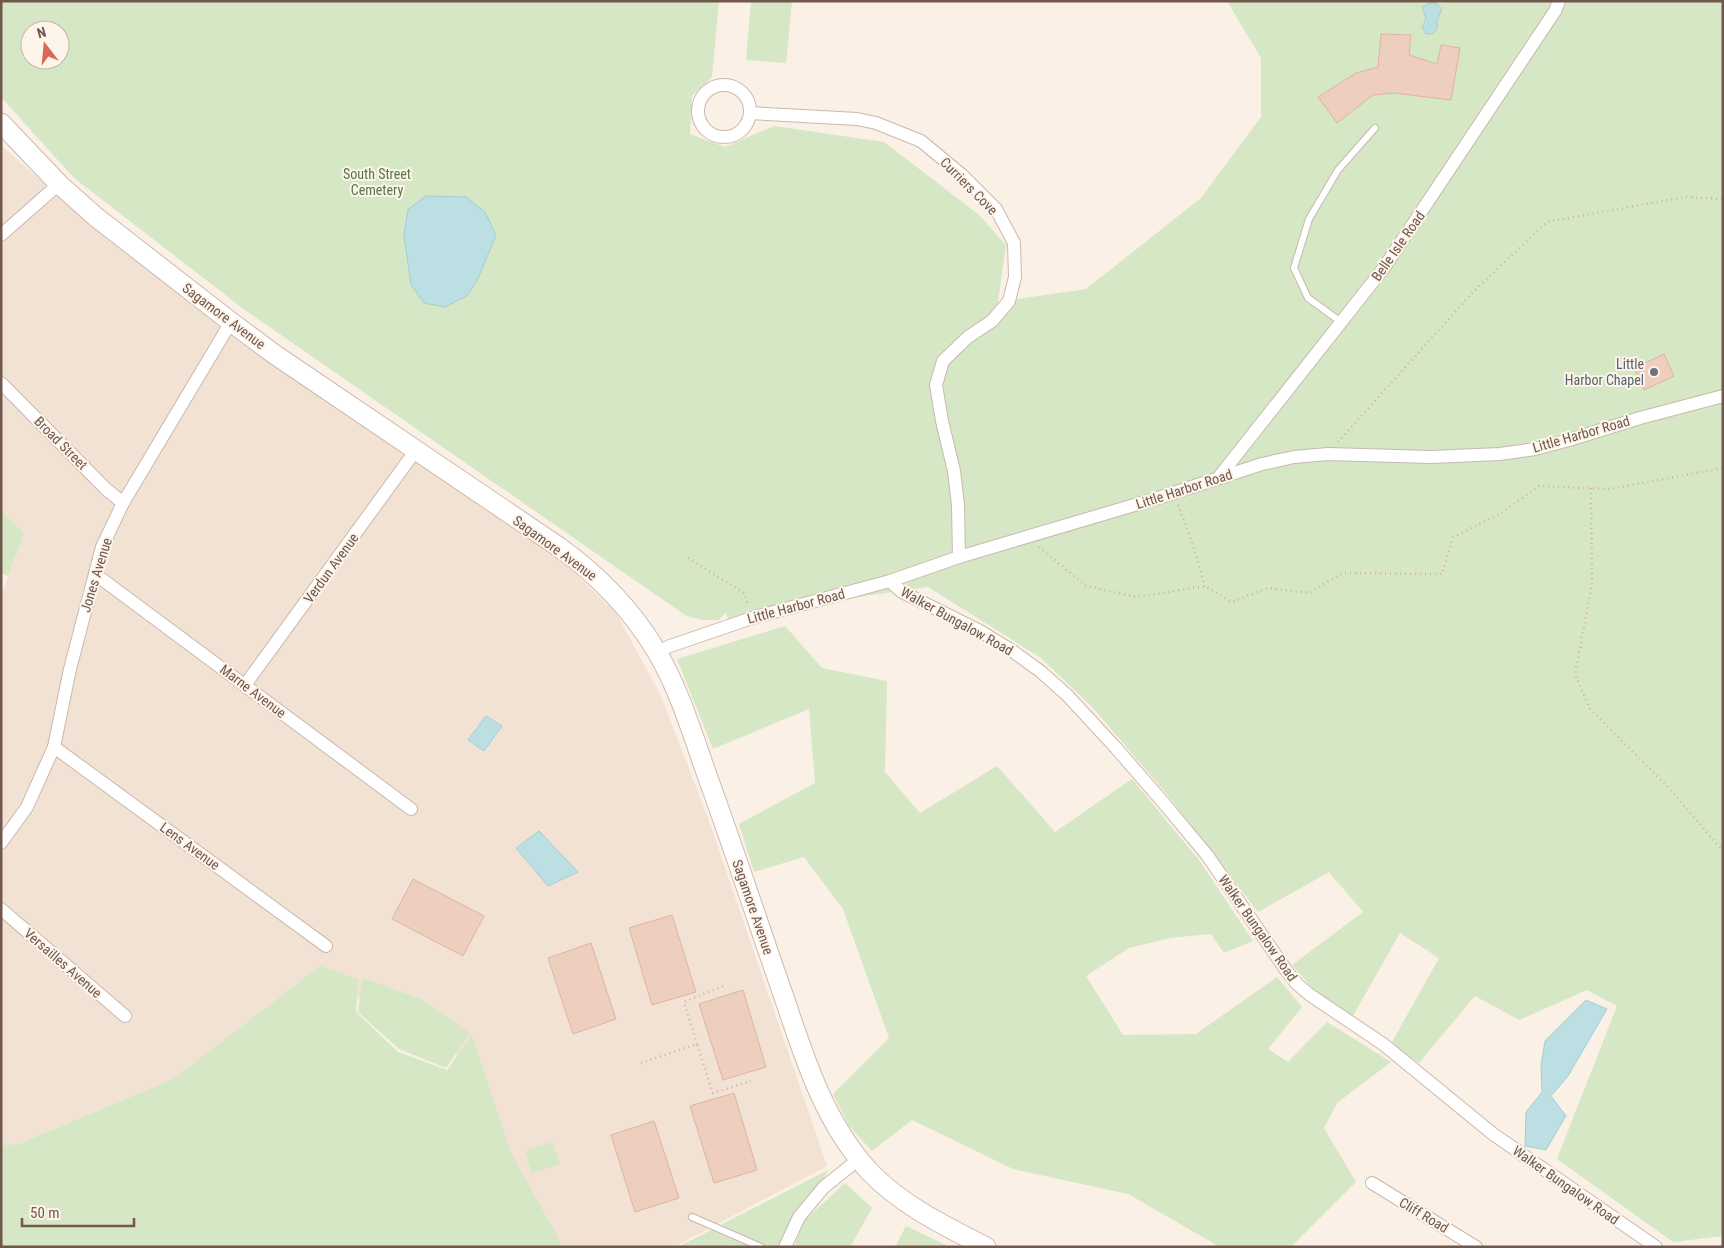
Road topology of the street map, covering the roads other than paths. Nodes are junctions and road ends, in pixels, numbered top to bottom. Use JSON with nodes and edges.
{"nodes":[{"id":1,"x":1559,"y":1,"type":"edge"},
{"id":2,"x":750,"y":112,"type":"junction"},
{"id":3,"x":1,"y":122,"type":"edge"},
{"id":4,"x":1376,"y":128,"type":"dead end"},
{"id":5,"x":59,"y":184,"type":"junction"},
{"id":6,"x":1,"y":235,"type":"edge"},
{"id":7,"x":231,"y":322,"type":"junction"},
{"id":8,"x":1341,"y":322,"type":"junction"},
{"id":9,"x":1,"y":383,"type":"edge"},
{"id":10,"x":1723,"y":396,"type":"edge"},
{"id":11,"x":416,"y":450,"type":"junction"},
{"id":12,"x":1219,"y":477,"type":"junction"},
{"id":13,"x":122,"y":503,"type":"junction"},
{"id":14,"x":959,"y":557,"type":"junction"},
{"id":15,"x":96,"y":574,"type":"junction"},
{"id":16,"x":890,"y":581,"type":"junction"},
{"id":17,"x":657,"y":652,"type":"junction"},
{"id":18,"x":245,"y":685,"type":"junction"},
{"id":19,"x":54,"y":747,"type":"junction"},
{"id":20,"x":412,"y":809,"type":"dead end"},
{"id":21,"x":1,"y":843,"type":"edge"},
{"id":22,"x":1,"y":909,"type":"edge"},
{"id":23,"x":326,"y":946,"type":"dead end"},
{"id":24,"x":126,"y":1016,"type":"dead end"},
{"id":25,"x":859,"y":1160,"type":"junction"},
{"id":26,"x":1372,"y":1183,"type":"dead end"},
{"id":27,"x":692,"y":1217,"type":"dead end"},
{"id":28,"x":760,"y":1247,"type":"edge"},
{"id":29,"x":785,"y":1247,"type":"edge"},
{"id":30,"x":986,"y":1247,"type":"edge"},
{"id":31,"x":1476,"y":1247,"type":"edge"},
{"id":32,"x":1656,"y":1247,"type":"edge"}],
"edges":[{"from":1,"to":8,"type":"street","name":"Belle Isle Road"},
{"from":2,"to":2,"type":"street"},
{"from":2,"to":14,"type":"street","name":"Curriers Cove"},
{"from":3,"to":5,"type":"main road","name":"Sagamore Avenue"},
{"from":4,"to":8,"type":"lane"},
{"from":5,"to":6,"type":"street"},
{"from":5,"to":7,"type":"main road","name":"Sagamore Avenue"},
{"from":7,"to":11,"type":"main road","name":"Sagamore Avenue"},
{"from":7,"to":13,"type":"street","name":"Jones Avenue"},
{"from":8,"to":12,"type":"street","name":"Belle Isle Road"},
{"from":9,"to":13,"type":"street","name":"Broad Street"},
{"from":10,"to":12,"type":"street","name":"Little Harbor Road"},
{"from":11,"to":17,"type":"main road","name":"Sagamore Avenue"},
{"from":11,"to":18,"type":"street","name":"Verdun Avenue"},
{"from":12,"to":14,"type":"street","name":"Little Harbor Road"},
{"from":13,"to":15,"type":"street","name":"Jones Avenue"},
{"from":14,"to":16,"type":"street","name":"Little Harbor Road"},
{"from":15,"to":18,"type":"street","name":"Marne Avenue"},
{"from":15,"to":19,"type":"street","name":"Jones Avenue"},
{"from":16,"to":17,"type":"street","name":"Little Harbor Road"},
{"from":16,"to":32,"type":"street","name":"Walker Bungalow Road"},
{"from":17,"to":25,"type":"main road","name":"Sagamore Avenue"},
{"from":18,"to":20,"type":"street","name":"Marne Avenue"},
{"from":19,"to":21,"type":"street","name":"Jones Avenue"},
{"from":19,"to":23,"type":"street","name":"Lens Avenue"},
{"from":22,"to":24,"type":"street","name":"Versailles Avenue"},
{"from":25,"to":29,"type":"street"},
{"from":25,"to":30,"type":"main road","name":"Sagamore Avenue"},
{"from":26,"to":31,"type":"street","name":"Cliff Road"},
{"from":27,"to":28,"type":"lane"}]}
